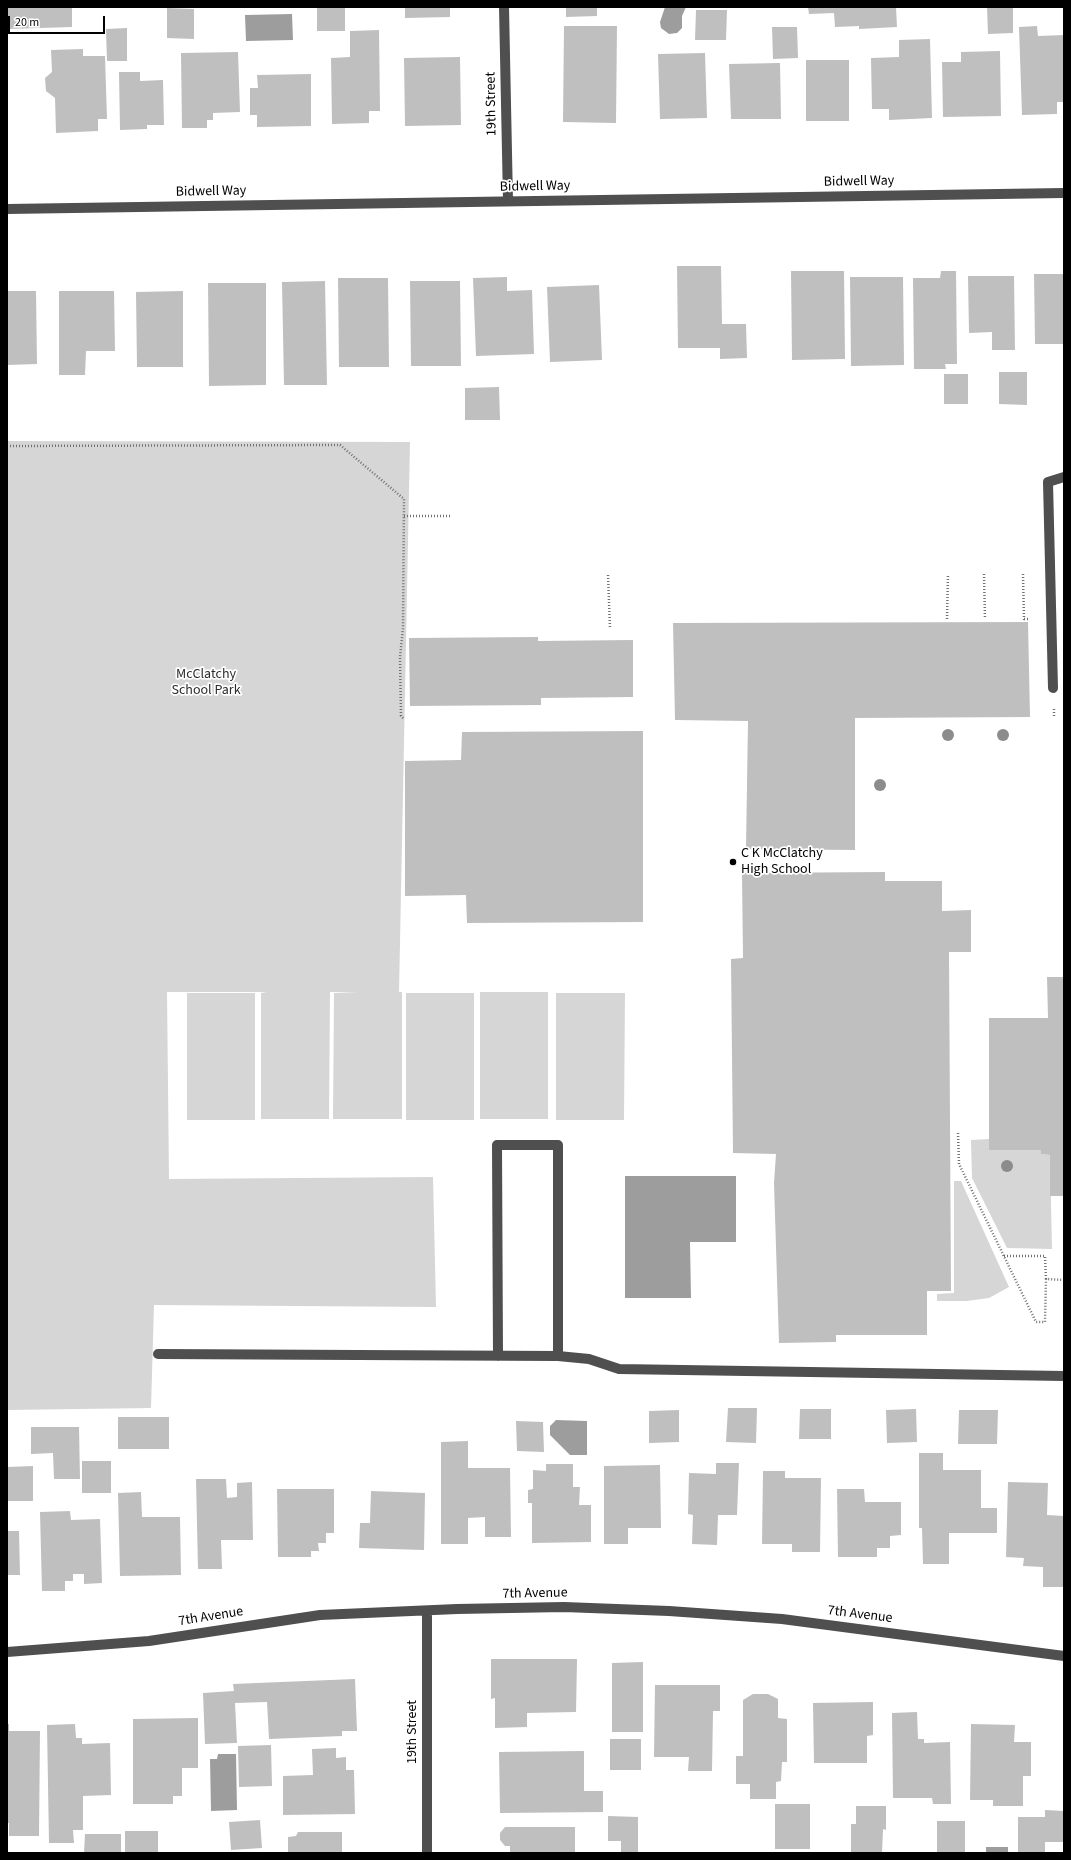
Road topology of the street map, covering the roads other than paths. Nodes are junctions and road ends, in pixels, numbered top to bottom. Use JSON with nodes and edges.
{"nodes":[{"id":1,"x":504,"y":7,"type":"edge"},
{"id":2,"x":1064,"y":193,"type":"edge"},
{"id":3,"x":508,"y":201,"type":"junction"},
{"id":4,"x":7,"y":209,"type":"edge"},
{"id":5,"x":1064,"y":477,"type":"edge"},
{"id":6,"x":1053,"y":688,"type":"dead end"},
{"id":7,"x":158,"y":1354,"type":"dead end"},
{"id":8,"x":498,"y":1356,"type":"junction"},
{"id":9,"x":558,"y":1356,"type":"junction"},
{"id":10,"x":1064,"y":1376,"type":"edge"},
{"id":11,"x":427,"y":1611,"type":"junction"},
{"id":12,"x":7,"y":1652,"type":"edge"},
{"id":13,"x":1064,"y":1656,"type":"edge"},
{"id":14,"x":427,"y":1853,"type":"edge"}],
"edges":[{"from":1,"to":3,"type":"street","name":"19th Street"},
{"from":2,"to":3,"type":"street","name":"Bidwell Way"},
{"from":3,"to":4,"type":"street","name":"Bidwell Way"},
{"from":5,"to":6,"type":"street"},
{"from":7,"to":8,"type":"street"},
{"from":8,"to":9,"type":"street"},
{"from":8,"to":9,"type":"street"},
{"from":9,"to":10,"type":"street"},
{"from":11,"to":12,"type":"street","name":"7th Avenue"},
{"from":11,"to":13,"type":"street","name":"7th Avenue"},
{"from":11,"to":14,"type":"street","name":"19th Street"}]}
